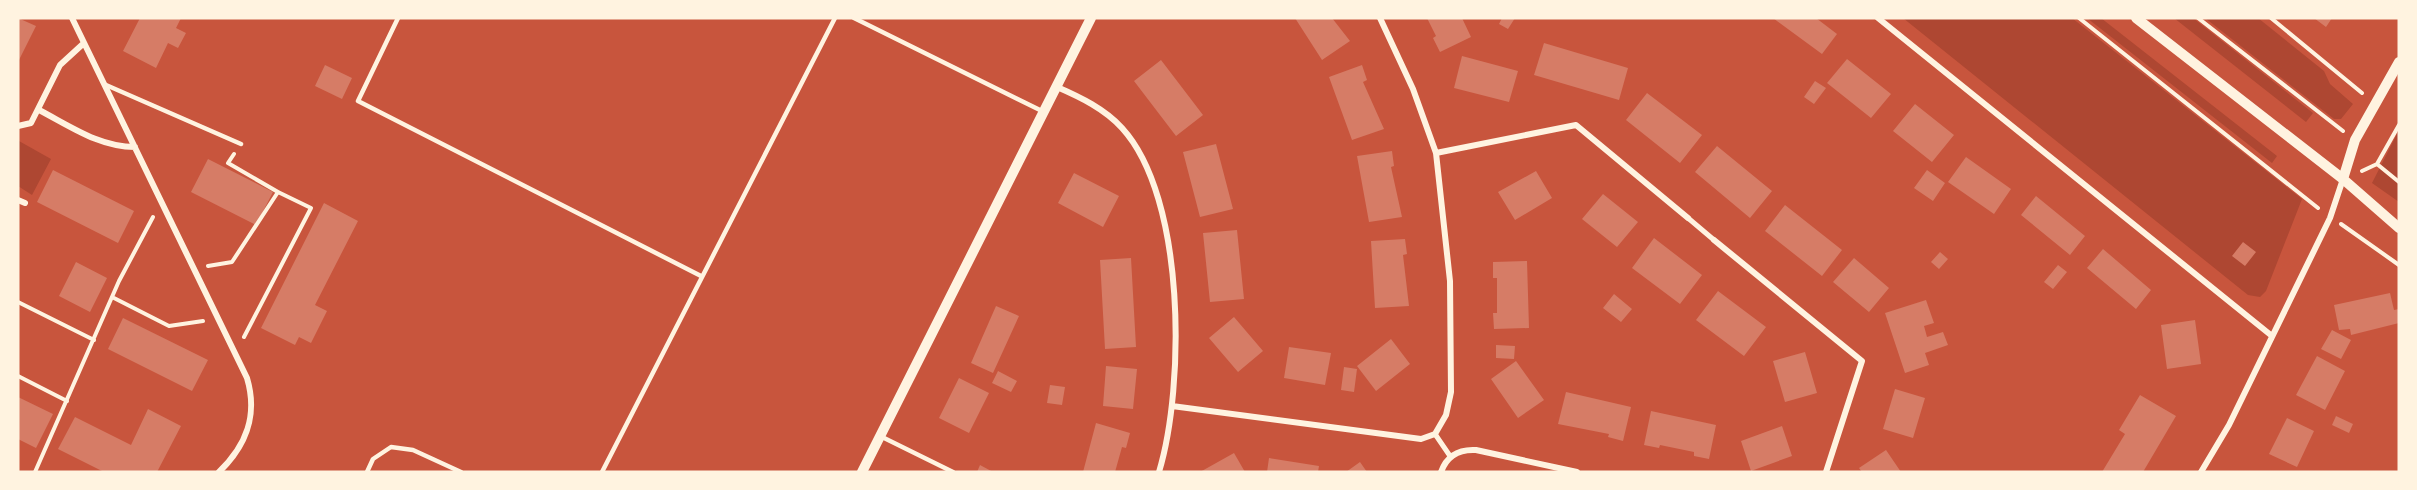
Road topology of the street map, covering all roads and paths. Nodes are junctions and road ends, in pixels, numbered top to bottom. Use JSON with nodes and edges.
{"nodes":[{"id":1,"x":72,"y":18,"type":"edge"},
{"id":2,"x":398,"y":18,"type":"edge"},
{"id":3,"x":835,"y":18,"type":"edge"},
{"id":4,"x":854,"y":18,"type":"edge"},
{"id":5,"x":1091,"y":18,"type":"edge"},
{"id":6,"x":1380,"y":18,"type":"edge"},
{"id":7,"x":1878,"y":18,"type":"edge"},
{"id":8,"x":2079,"y":18,"type":"edge"},
{"id":9,"x":2136,"y":18,"type":"edge"},
{"id":10,"x":2198,"y":18,"type":"edge"},
{"id":11,"x":2271,"y":18,"type":"edge"},
{"id":12,"x":84,"y":43,"type":"junction"},
{"id":13,"x":2399,"y":62,"type":"edge"},
{"id":14,"x":106,"y":85,"type":"junction"},
{"id":15,"x":1057,"y":87,"type":"junction"},
{"id":16,"x":2377,"y":105,"type":"junction"},
{"id":17,"x":39,"y":110,"type":"junction"},
{"id":18,"x":1044,"y":112,"type":"junction"},
{"id":19,"x":2399,"y":125,"type":"edge"},
{"id":20,"x":18,"y":126,"type":"edge"},
{"id":21,"x":2355,"y":140,"type":"junction"},
{"id":22,"x":241,"y":144,"type":"joint"},
{"id":23,"x":135,"y":147,"type":"junction"},
{"id":24,"x":1436,"y":153,"type":"junction"},
{"id":25,"x":2378,"y":164,"type":"junction"},
{"id":26,"x":2343,"y":179,"type":"junction"},
{"id":27,"x":2399,"y":182,"type":"edge"},
{"id":28,"x":278,"y":192,"type":"junction"},
{"id":29,"x":160,"y":202,"type":"junction"},
{"id":30,"x":1688,"y":218,"type":"joint"},
{"id":31,"x":2330,"y":218,"type":"junction"},
{"id":32,"x":2399,"y":228,"type":"edge"},
{"id":33,"x":1714,"y":240,"type":"joint"},
{"id":34,"x":2399,"y":265,"type":"edge"},
{"id":35,"x":192,"y":268,"type":"junction"},
{"id":36,"x":701,"y":276,"type":"junction"},
{"id":37,"x":112,"y":297,"type":"junction"},
{"id":38,"x":18,"y":302,"type":"edge"},
{"id":39,"x":217,"y":319,"type":"junction"},
{"id":40,"x":2272,"y":336,"type":"junction"},
{"id":41,"x":94,"y":340,"type":"junction"},
{"id":42,"x":233,"y":352,"type":"junction"},
{"id":43,"x":18,"y":376,"type":"edge"},
{"id":44,"x":67,"y":401,"type":"junction"},
{"id":45,"x":1172,"y":406,"type":"junction"},
{"id":46,"x":1435,"y":434,"type":"junction"},
{"id":47,"x":880,"y":436,"type":"junction"},
{"id":48,"x":1450,"y":456,"type":"junction"},
{"id":49,"x":35,"y":472,"type":"edge"},
{"id":50,"x":219,"y":472,"type":"edge"},
{"id":51,"x":367,"y":472,"type":"edge"},
{"id":52,"x":460,"y":472,"type":"edge"},
{"id":53,"x":602,"y":472,"type":"edge"},
{"id":54,"x":862,"y":472,"type":"edge"},
{"id":55,"x":953,"y":472,"type":"edge"},
{"id":56,"x":1159,"y":472,"type":"edge"},
{"id":57,"x":1442,"y":472,"type":"edge"},
{"id":58,"x":1577,"y":472,"type":"edge"},
{"id":59,"x":1826,"y":472,"type":"edge"},
{"id":60,"x":2201,"y":472,"type":"edge"}],
"edges":[{"from":1,"to":12,"type":"street"},
{"from":2,"to":36,"type":"lane"},
{"from":3,"to":36,"type":"lane"},
{"from":4,"to":18,"type":"lane"},
{"from":5,"to":15,"type":"street"},
{"from":6,"to":24,"type":"street"},
{"from":7,"to":40,"type":"street"},
{"from":8,"to":31,"type":"path"},
{"from":9,"to":26,"type":"street"},
{"from":10,"to":21,"type":"path"},
{"from":11,"to":16,"type":"path"},
{"from":12,"to":14,"type":"street"},
{"from":12,"to":17,"type":"street"},
{"from":13,"to":16,"type":"street"},
{"from":14,"to":22,"type":"lane"},
{"from":14,"to":23,"type":"street"},
{"from":15,"to":18,"type":"street"},
{"from":15,"to":45,"type":"street"},
{"from":16,"to":21,"type":"street"},
{"from":17,"to":20,"type":"street"},
{"from":17,"to":23,"type":"street"},
{"from":18,"to":47,"type":"street"},
{"from":19,"to":25,"type":"path"},
{"from":21,"to":26,"type":"street"},
{"from":22,"to":28,"type":"path"},
{"from":23,"to":29,"type":"street"},
{"from":24,"to":30,"type":"street"},
{"from":24,"to":46,"type":"street"},
{"from":25,"to":26,"type":"path"},
{"from":25,"to":27,"type":"path"},
{"from":26,"to":31,"type":"street"},
{"from":26,"to":32,"type":"street"},
{"from":28,"to":35,"type":"path"},
{"from":28,"to":42,"type":"path"},
{"from":29,"to":35,"type":"street"},
{"from":29,"to":37,"type":"path"},
{"from":30,"to":33,"type":"street"},
{"from":31,"to":34,"type":"path"},
{"from":31,"to":40,"type":"street"},
{"from":33,"to":59,"type":"street"},
{"from":35,"to":39,"type":"street"},
{"from":36,"to":53,"type":"lane"},
{"from":37,"to":39,"type":"path"},
{"from":37,"to":41,"type":"path"},
{"from":38,"to":41,"type":"path"},
{"from":39,"to":42,"type":"street"},
{"from":40,"to":60,"type":"street"},
{"from":41,"to":44,"type":"path"},
{"from":42,"to":50,"type":"street"},
{"from":43,"to":44,"type":"path"},
{"from":44,"to":49,"type":"path"},
{"from":45,"to":46,"type":"street"},
{"from":45,"to":56,"type":"street"},
{"from":46,"to":48,"type":"street"},
{"from":47,"to":54,"type":"street"},
{"from":47,"to":55,"type":"lane"},
{"from":48,"to":57,"type":"street"},
{"from":48,"to":58,"type":"street"},
{"from":51,"to":52,"type":"lane"}]}
